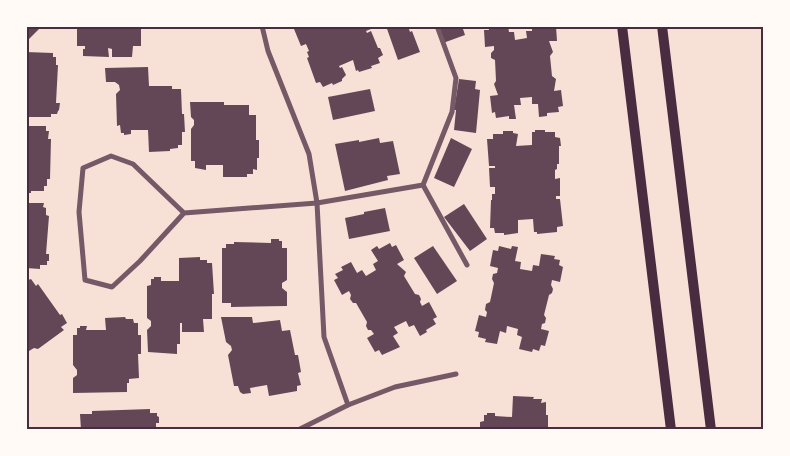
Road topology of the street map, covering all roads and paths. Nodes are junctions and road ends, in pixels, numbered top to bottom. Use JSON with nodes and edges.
{"nodes":[{"id":1,"x":262,"y":26,"type":"edge"},
{"id":2,"x":437,"y":26,"type":"edge"},
{"id":3,"x":622,"y":26,"type":"edge"},
{"id":4,"x":662,"y":26,"type":"edge"},
{"id":5,"x":423,"y":185,"type":"junction"},
{"id":6,"x":317,"y":203,"type":"junction"},
{"id":7,"x":184,"y":213,"type":"junction"},
{"id":8,"x":467,"y":265,"type":"dead end"},
{"id":9,"x":456,"y":374,"type":"dead end"},
{"id":10,"x":348,"y":405,"type":"junction"},
{"id":11,"x":298,"y":430,"type":"edge"},
{"id":12,"x":671,"y":430,"type":"edge"},
{"id":13,"x":711,"y":430,"type":"edge"}],
"edges":[{"from":1,"to":6,"type":"street"},
{"from":2,"to":5,"type":"street"},
{"from":3,"to":12,"type":"main road"},
{"from":4,"to":13,"type":"main road"},
{"from":5,"to":6,"type":"street"},
{"from":5,"to":8,"type":"street"},
{"from":6,"to":7,"type":"street"},
{"from":6,"to":10,"type":"street"},
{"from":7,"to":7,"type":"street"},
{"from":9,"to":10,"type":"street"},
{"from":10,"to":11,"type":"street"}]}
